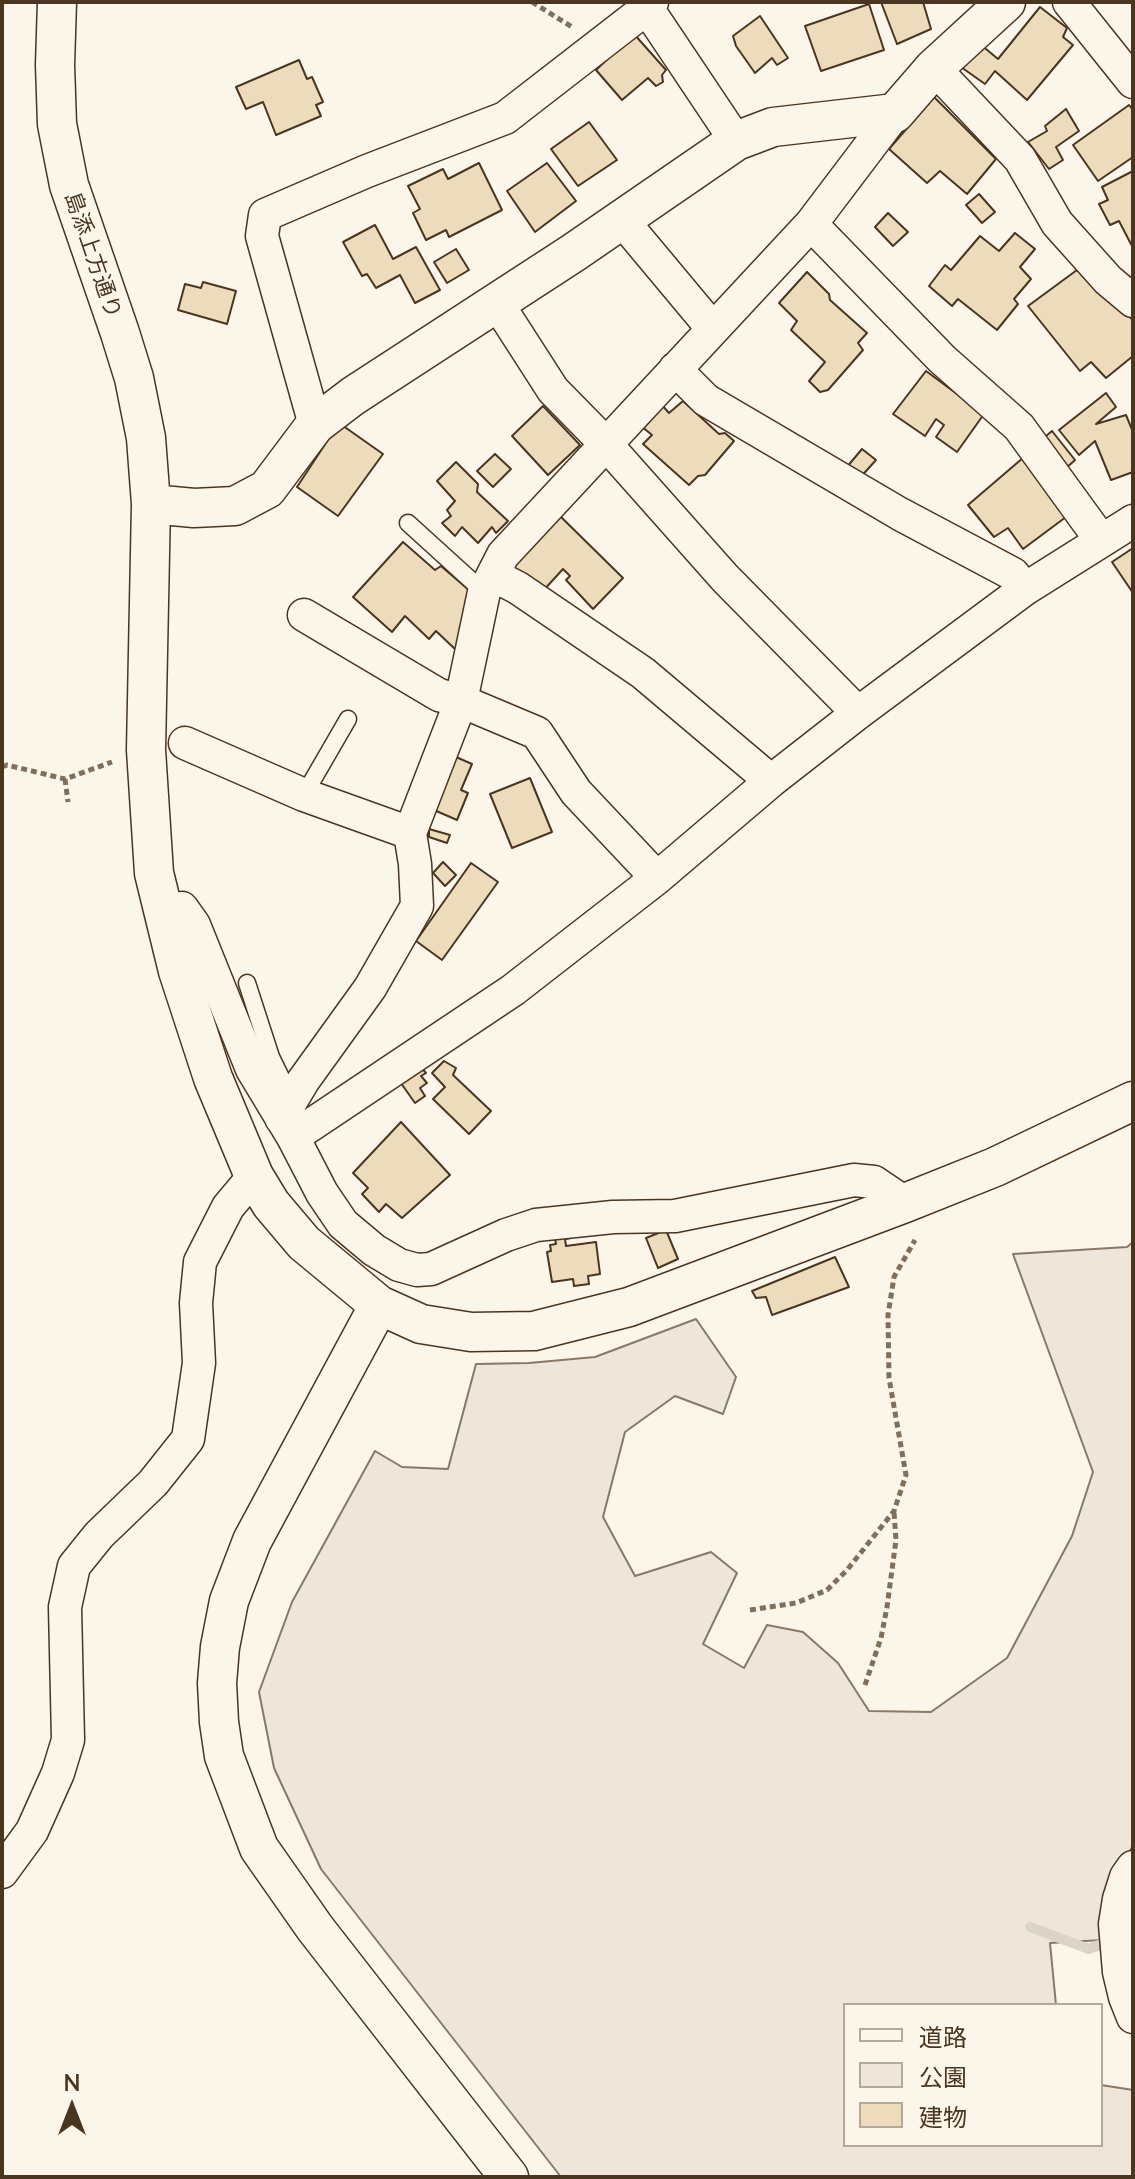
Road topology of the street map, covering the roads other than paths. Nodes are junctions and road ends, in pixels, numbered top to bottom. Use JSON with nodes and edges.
{"nodes":[{"id":1,"x":57,"y":2,"type":"edge"},
{"id":2,"x":1069,"y":2,"type":"edge"},
{"id":3,"x":649,"y":5,"type":"edge"},
{"id":4,"x":996,"y":5,"type":"edge"},
{"id":5,"x":934,"y":68,"type":"junction"},
{"id":6,"x":1133,"y":82,"type":"edge"},
{"id":7,"x":895,"y":113,"type":"junction"},
{"id":8,"x":736,"y":141,"type":"junction"},
{"id":9,"x":622,"y":220,"type":"junction"},
{"id":10,"x":811,"y":224,"type":"junction"},
{"id":11,"x":1133,"y":301,"type":"edge"},
{"id":12,"x":497,"y":303,"type":"junction"},
{"id":13,"x":713,"y":329,"type":"junction"},
{"id":14,"x":675,"y":369,"type":"junction"},
{"id":15,"x":315,"y":425,"type":"junction"},
{"id":16,"x":606,"y":444,"type":"junction"},
{"id":17,"x":151,"y":504,"type":"junction"},
{"id":18,"x":1133,"y":521,"type":"edge"},
{"id":19,"x":408,"y":523,"type":"dead end"},
{"id":20,"x":1101,"y":540,"type":"junction"},
{"id":21,"x":488,"y":584,"type":"junction"},
{"id":22,"x":1025,"y":589,"type":"junction"},
{"id":23,"x":304,"y":615,"type":"dead end"},
{"id":24,"x":461,"y":701,"type":"junction"},
{"id":25,"x":858,"y":713,"type":"junction"},
{"id":26,"x":348,"y":719,"type":"dead end"},
{"id":27,"x":185,"y":743,"type":"dead end"},
{"id":28,"x":771,"y":781,"type":"junction"},
{"id":29,"x":304,"y":795,"type":"junction"},
{"id":30,"x":410,"y":833,"type":"junction"},
{"id":31,"x":657,"y":878,"type":"junction"},
{"id":32,"x":163,"y":912,"type":"junction"},
{"id":33,"x":247,"y":983,"type":"dead end"},
{"id":34,"x":1133,"y":1101,"type":"edge"},
{"id":35,"x":288,"y":1119,"type":"junction"},
{"id":36,"x":254,"y":1176,"type":"junction"},
{"id":37,"x":910,"y":1201,"type":"junction"},
{"id":38,"x":379,"y":1305,"type":"junction"},
{"id":39,"x":1133,"y":1867,"type":"edge"},
{"id":40,"x":2,"y":1872,"type":"edge"},
{"id":41,"x":1133,"y":2017,"type":"edge"},
{"id":42,"x":509,"y":2177,"type":"edge"}],
"edges":[{"from":1,"to":17,"type":"street","name":"島添上方通り"},
{"from":2,"to":6,"type":"street"},
{"from":3,"to":8,"type":"street"},
{"from":3,"to":15,"type":"street"},
{"from":4,"to":5,"type":"street"},
{"from":5,"to":7,"type":"street"},
{"from":5,"to":11,"type":"street"},
{"from":7,"to":8,"type":"street"},
{"from":7,"to":10,"type":"street"},
{"from":8,"to":9,"type":"street"},
{"from":9,"to":12,"type":"street"},
{"from":9,"to":13,"type":"street"},
{"from":10,"to":13,"type":"street"},
{"from":10,"to":20,"type":"street"},
{"from":12,"to":15,"type":"street"},
{"from":12,"to":16,"type":"street"},
{"from":13,"to":14,"type":"street"},
{"from":14,"to":16,"type":"street"},
{"from":14,"to":22,"type":"street"},
{"from":15,"to":17,"type":"street"},
{"from":16,"to":21,"type":"street"},
{"from":16,"to":25,"type":"street"},
{"from":17,"to":32,"type":"street","name":"島添上方通り"},
{"from":18,"to":20,"type":"street"},
{"from":19,"to":21,"type":"lane"},
{"from":20,"to":22,"type":"street"},
{"from":21,"to":24,"type":"street"},
{"from":21,"to":28,"type":"street"},
{"from":22,"to":25,"type":"street"},
{"from":23,"to":24,"type":"street"},
{"from":24,"to":30,"type":"street"},
{"from":24,"to":31,"type":"street"},
{"from":25,"to":28,"type":"street"},
{"from":26,"to":29,"type":"lane"},
{"from":27,"to":29,"type":"street"},
{"from":28,"to":31,"type":"street"},
{"from":29,"to":30,"type":"street"},
{"from":30,"to":35,"type":"street"},
{"from":31,"to":35,"type":"street"},
{"from":32,"to":35,"type":"street"},
{"from":32,"to":36,"type":"street","name":"島添上方通り"},
{"from":33,"to":35,"type":"lane"},
{"from":34,"to":37,"type":"street","name":"島添上方通り"},
{"from":35,"to":37,"type":"street"},
{"from":36,"to":38,"type":"street","name":"島添上方通り"},
{"from":36,"to":40,"type":"street"},
{"from":37,"to":38,"type":"street","name":"島添上方通り"},
{"from":38,"to":42,"type":"street"},
{"from":39,"to":41,"type":"street"}]}
